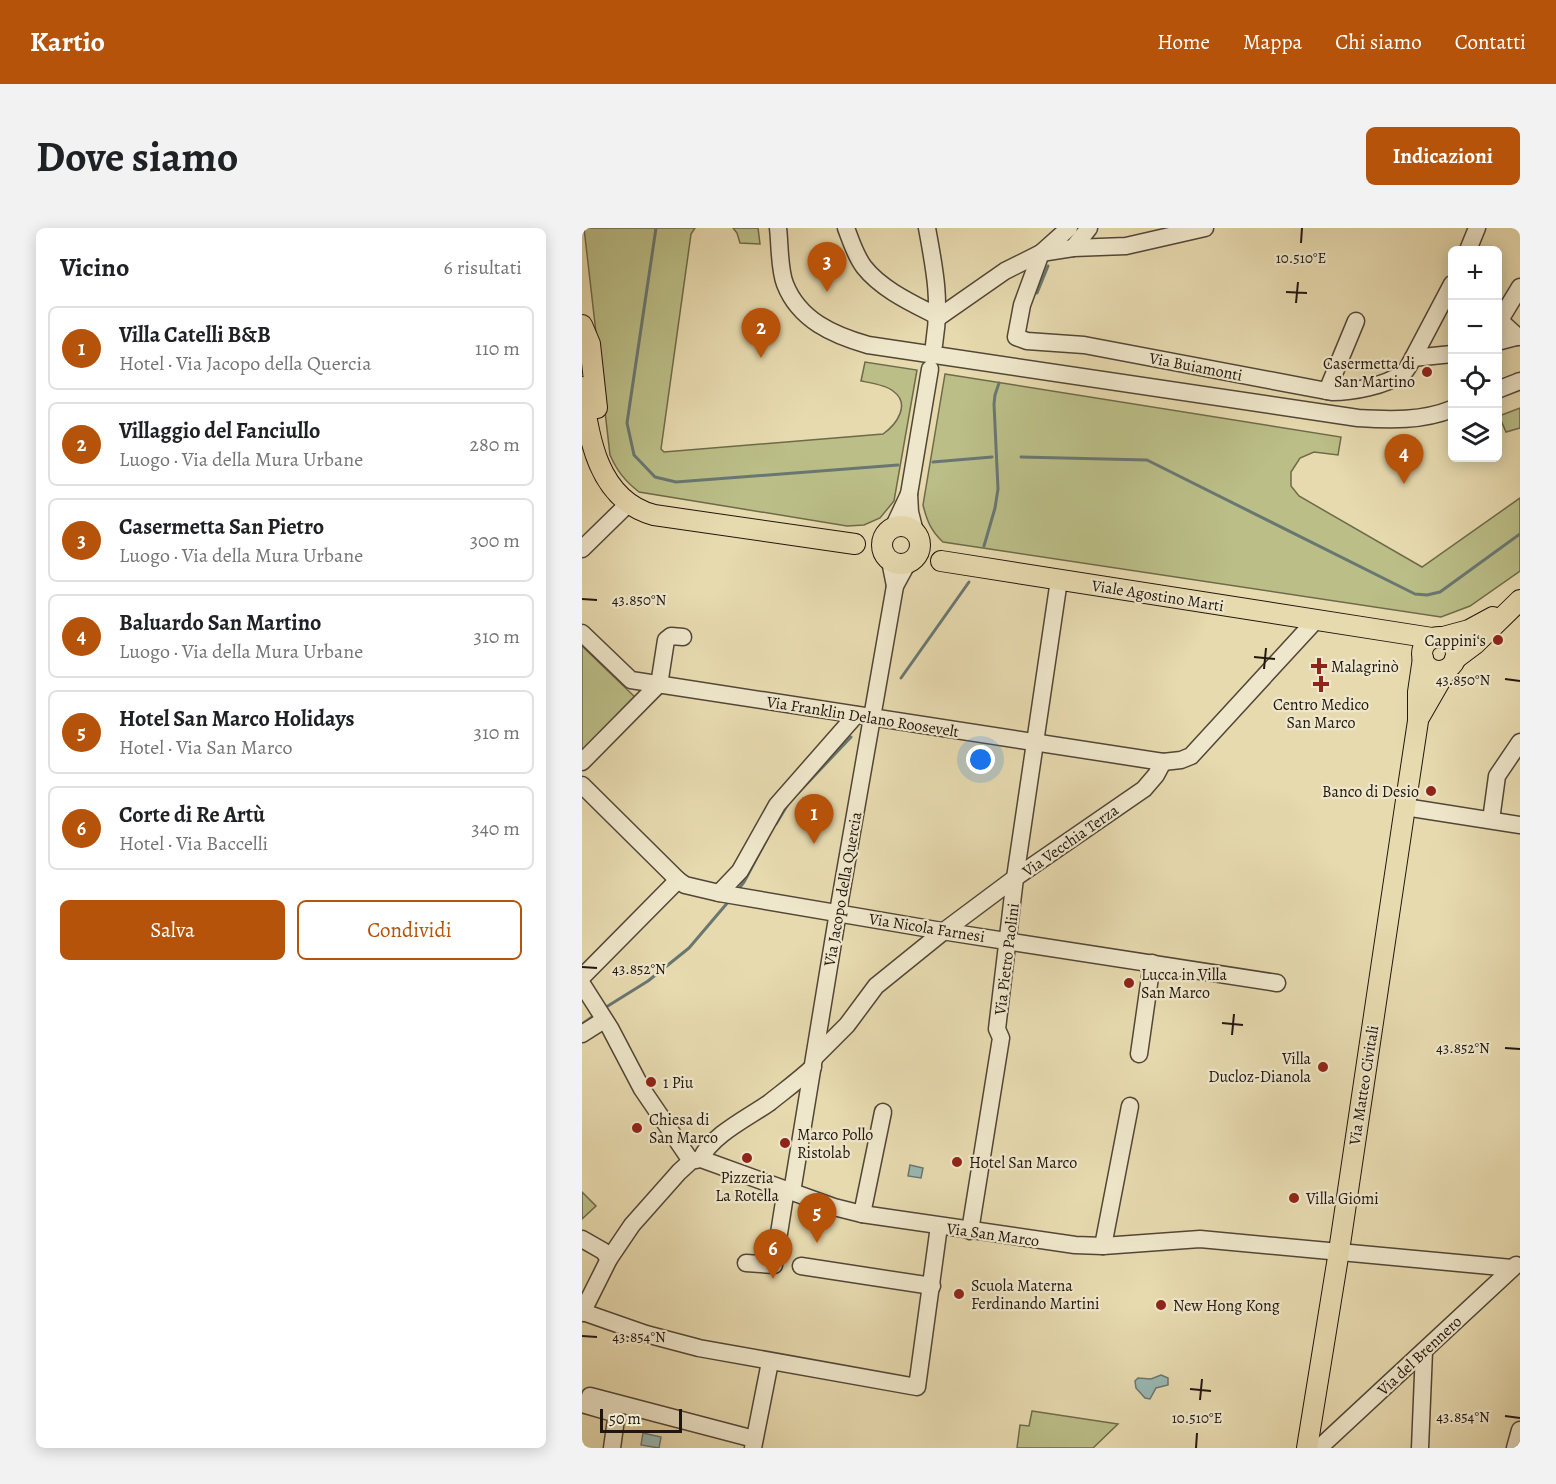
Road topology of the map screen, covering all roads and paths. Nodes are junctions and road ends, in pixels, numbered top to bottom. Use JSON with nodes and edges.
{"nodes":[{"id":1,"x":778,"y":228,"type":"edge"},
{"id":2,"x":846,"y":228,"type":"edge"},
{"id":3,"x":927,"y":228,"type":"edge"},
{"id":4,"x":1069,"y":228,"type":"edge"},
{"id":5,"x":1089,"y":228,"type":"edge"},
{"id":6,"x":1205,"y":228,"type":"edge"},
{"id":7,"x":1477,"y":228,"type":"edge"},
{"id":8,"x":1470,"y":246,"type":"edge"},
{"id":9,"x":1072,"y":248,"type":"junction"},
{"id":10,"x":1041,"y":253,"type":"junction"},
{"id":11,"x":1520,"y":287,"type":"edge"},
{"id":12,"x":1448,"y":295,"type":"edge"},
{"id":13,"x":1502,"y":314,"type":"edge"},
{"id":14,"x":939,"y":317,"type":"junction"},
{"id":15,"x":1356,"y":321,"type":"dead end"},
{"id":16,"x":1502,"y":322,"type":"edge"},
{"id":17,"x":582,"y":325,"type":"edge"},
{"id":18,"x":1519,"y":337,"type":"edge"},
{"id":19,"x":1502,"y":341,"type":"edge"},
{"id":20,"x":934,"y":345,"type":"dead end"},
{"id":21,"x":1448,"y":354,"type":"edge"},
{"id":22,"x":1413,"y":358,"type":"junction"},
{"id":23,"x":930,"y":369,"type":"dead end"},
{"id":24,"x":1520,"y":381,"type":"edge"},
{"id":25,"x":582,"y":387,"type":"edge"},
{"id":26,"x":1502,"y":388,"type":"edge"},
{"id":27,"x":1327,"y":391,"type":"junction"},
{"id":28,"x":1448,"y":411,"type":"edge"},
{"id":29,"x":596,"y":453,"type":"junction"},
{"id":30,"x":909,"y":494,"type":"junction"},
{"id":31,"x":628,"y":504,"type":"junction"},
{"id":32,"x":890,"y":530,"type":"junction"},
{"id":33,"x":917,"y":535,"type":"junction"},
{"id":34,"x":855,"y":544,"type":"junction"},
{"id":35,"x":582,"y":549,"type":"edge"},
{"id":36,"x":899,"y":561,"type":"junction"},
{"id":37,"x":941,"y":561,"type":"junction"},
{"id":38,"x":1059,"y":580,"type":"junction"},
{"id":39,"x":1514,"y":605,"type":"edge"},
{"id":40,"x":1316,"y":620,"type":"junction"},
{"id":41,"x":1376,"y":629,"type":"junction"},
{"id":42,"x":582,"y":633,"type":"edge"},
{"id":43,"x":683,"y":637,"type":"dead end"},
{"id":44,"x":1438,"y":638,"type":"junction"},
{"id":45,"x":1423,"y":657,"type":"junction"},
{"id":46,"x":1451,"y":664,"type":"junction"},
{"id":47,"x":658,"y":685,"type":"junction"},
{"id":48,"x":864,"y":716,"type":"junction"},
{"id":49,"x":1418,"y":722,"type":"junction"},
{"id":50,"x":1520,"y":742,"type":"edge"},
{"id":51,"x":1035,"y":743,"type":"junction"},
{"id":52,"x":582,"y":762,"type":"edge"},
{"id":53,"x":1163,"y":762,"type":"junction"},
{"id":54,"x":582,"y":785,"type":"edge"},
{"id":55,"x":1405,"y":807,"type":"junction"},
{"id":56,"x":1491,"y":820,"type":"junction"},
{"id":57,"x":1520,"y":825,"type":"edge"},
{"id":58,"x":1015,"y":878,"type":"junction"},
{"id":59,"x":678,"y":880,"type":"junction"},
{"id":60,"x":722,"y":894,"type":"junction"},
{"id":61,"x":838,"y":912,"type":"junction"},
{"id":62,"x":944,"y":931,"type":"junction"},
{"id":63,"x":1008,"y":940,"type":"junction"},
{"id":64,"x":1152,"y":963,"type":"junction"},
{"id":65,"x":582,"y":977,"type":"edge"},
{"id":66,"x":1277,"y":983,"type":"dead end"},
{"id":67,"x":582,"y":984,"type":"edge"},
{"id":68,"x":601,"y":1014,"type":"junction"},
{"id":69,"x":582,"y":1034,"type":"edge"},
{"id":70,"x":1139,"y":1054,"type":"dead end"},
{"id":71,"x":814,"y":1062,"type":"junction"},
{"id":72,"x":1130,"y":1106,"type":"dead end"},
{"id":73,"x":883,"y":1112,"type":"dead end"},
{"id":74,"x":696,"y":1160,"type":"junction"},
{"id":75,"x":789,"y":1191,"type":"junction"},
{"id":76,"x":862,"y":1214,"type":"junction"},
{"id":77,"x":939,"y":1227,"type":"junction"},
{"id":78,"x":970,"y":1231,"type":"junction"},
{"id":79,"x":582,"y":1239,"type":"edge"},
{"id":80,"x":1103,"y":1246,"type":"junction"},
{"id":81,"x":1339,"y":1251,"type":"junction"},
{"id":82,"x":609,"y":1259,"type":"junction"},
{"id":83,"x":746,"y":1263,"type":"dead end"},
{"id":84,"x":1516,"y":1265,"type":"edge"},
{"id":85,"x":801,"y":1266,"type":"dead end"},
{"id":86,"x":932,"y":1286,"type":"junction"},
{"id":87,"x":582,"y":1313,"type":"edge"},
{"id":88,"x":1424,"y":1351,"type":"junction"},
{"id":89,"x":770,"y":1362,"type":"junction"},
{"id":90,"x":586,"y":1400,"type":"edge"},
{"id":91,"x":1520,"y":1430,"type":"edge"},
{"id":92,"x":754,"y":1444,"type":"edge"},
{"id":93,"x":612,"y":1448,"type":"edge"},
{"id":94,"x":1307,"y":1448,"type":"edge"},
{"id":95,"x":1319,"y":1448,"type":"edge"},
{"id":96,"x":1420,"y":1448,"type":"edge"},
{"id":97,"x":1515,"y":1448,"type":"edge"}],
"edges":[{"from":1,"to":28,"type":"street"},
{"from":2,"to":14,"type":"street"},
{"from":3,"to":14,"type":"street"},
{"from":4,"to":10,"type":"street"},
{"from":5,"to":9,"type":"street"},
{"from":6,"to":9,"type":"street"},
{"from":7,"to":8,"type":"street"},
{"from":9,"to":10,"type":"street"},
{"from":10,"to":14,"type":"street"},
{"from":10,"to":27,"type":"street","name":"Via Buiamonti"},
{"from":11,"to":13,"type":"street"},
{"from":12,"to":22,"type":"street","name":"Via Buiamonti"},
{"from":14,"to":20,"type":"street"},
{"from":15,"to":27,"type":"street"},
{"from":16,"to":18,"type":"street"},
{"from":17,"to":29,"type":"main road"},
{"from":18,"to":19,"type":"street"},
{"from":21,"to":22,"type":"street"},
{"from":22,"to":27,"type":"street","name":"Via Buiamonti"},
{"from":23,"to":30,"type":"street"},
{"from":24,"to":26,"type":"street"},
{"from":25,"to":29,"type":"main road"},
{"from":29,"to":31,"type":"main road"},
{"from":30,"to":32,"type":"street"},
{"from":30,"to":33,"type":"street"},
{"from":31,"to":34,"type":"main road","name":"Viale Agostino Marti"},
{"from":31,"to":35,"type":"street"},
{"from":32,"to":33,"type":"main road"},
{"from":32,"to":34,"type":"main road","name":"Viale Agostino Marti"},
{"from":32,"to":36,"type":"main road"},
{"from":33,"to":36,"type":"main road"},
{"from":33,"to":37,"type":"main road"},
{"from":34,"to":36,"type":"main road","name":"Viale Agostino Marti"},
{"from":36,"to":37,"type":"main road","name":"Viale Agostino Marti"},
{"from":36,"to":48,"type":"street","name":"Via Jacopo della Quercia"},
{"from":37,"to":38,"type":"main road","name":"Viale Agostino Marti"},
{"from":38,"to":40,"type":"main road","name":"Viale Agostino Marti"},
{"from":38,"to":51,"type":"street","name":"Via Pietro Paolini"},
{"from":39,"to":44,"type":"main road"},
{"from":39,"to":46,"type":"main road"},
{"from":40,"to":41,"type":"main road","name":"Viale Agostino Marti"},
{"from":40,"to":53,"type":"street"},
{"from":41,"to":44,"type":"main road","name":"Viale Agostino Marti"},
{"from":41,"to":45,"type":"main road","name":"Viale Agostino Marti"},
{"from":42,"to":47,"type":"street","name":"Via Franklin Delano Roosevelt"},
{"from":43,"to":47,"type":"street"},
{"from":44,"to":45,"type":"main road"},
{"from":44,"to":46,"type":"main road"},
{"from":45,"to":46,"type":"main road"},
{"from":45,"to":49,"type":"main road","name":"Via Matteo Civitali"},
{"from":46,"to":49,"type":"main road","name":"Via Matteo Civitali"},
{"from":47,"to":48,"type":"street","name":"Via Franklin Delano Roosevelt"},
{"from":47,"to":52,"type":"street"},
{"from":48,"to":51,"type":"street","name":"Via Franklin Delano Roosevelt"},
{"from":48,"to":60,"type":"street"},
{"from":48,"to":61,"type":"street","name":"Via Jacopo della Quercia"},
{"from":49,"to":55,"type":"main road","name":"Via Matteo Civitali"},
{"from":50,"to":56,"type":"street"},
{"from":51,"to":53,"type":"street","name":"Via Franklin Delano Roosevelt"},
{"from":51,"to":58,"type":"street","name":"Via Pietro Paolini"},
{"from":53,"to":58,"type":"street","name":"Via Vecchia Terza"},
{"from":54,"to":59,"type":"street"},
{"from":55,"to":56,"type":"street"},
{"from":55,"to":81,"type":"main road","name":"Via Matteo Civitali"},
{"from":56,"to":57,"type":"street"},
{"from":58,"to":62,"type":"street","name":"Via Vecchia Terza"},
{"from":58,"to":63,"type":"street","name":"Via Pietro Paolini"},
{"from":59,"to":60,"type":"street","name":"Via Nicola Farnesi"},
{"from":59,"to":65,"type":"street"},
{"from":60,"to":61,"type":"street","name":"Via Nicola Farnesi"},
{"from":61,"to":62,"type":"street","name":"Via Nicola Farnesi"},
{"from":61,"to":71,"type":"street","name":"Via Jacopo della Quercia"},
{"from":62,"to":63,"type":"street","name":"Via Nicola Farnesi"},
{"from":62,"to":71,"type":"street","name":"Via Vecchia Terza"},
{"from":63,"to":64,"type":"street","name":"Via Nicola Farnesi"},
{"from":63,"to":78,"type":"street","name":"Via Pietro Paolini"},
{"from":64,"to":66,"type":"street","name":"Via Nicola Farnesi"},
{"from":64,"to":70,"type":"street"},
{"from":67,"to":68,"type":"street"},
{"from":68,"to":69,"type":"street"},
{"from":68,"to":74,"type":"street"},
{"from":71,"to":74,"type":"street","name":"Via Vecchia Terza"},
{"from":71,"to":75,"type":"street","name":"Via Jacopo della Quercia"},
{"from":72,"to":80,"type":"street"},
{"from":73,"to":76,"type":"street"},
{"from":74,"to":75,"type":"street","name":"Via San Marco"},
{"from":74,"to":82,"type":"street","name":"Via Vecchia Terza"},
{"from":75,"to":76,"type":"street","name":"Via San Marco"},
{"from":75,"to":83,"type":"street","name":"Via Jacopo della Quercia"},
{"from":76,"to":77,"type":"street","name":"Via San Marco"},
{"from":77,"to":78,"type":"street","name":"Via San Marco"},
{"from":77,"to":86,"type":"street"},
{"from":78,"to":80,"type":"street","name":"Via San Marco"},
{"from":79,"to":82,"type":"street"},
{"from":80,"to":81,"type":"street","name":"Via San Marco"},
{"from":81,"to":84,"type":"street","name":"Via San Marco"},
{"from":81,"to":94,"type":"main road","name":"Via Matteo Civitali"},
{"from":82,"to":87,"type":"street","name":"Via Vecchia Terza"},
{"from":84,"to":88,"type":"street","name":"Via del Brennero"},
{"from":85,"to":86,"type":"street"},
{"from":86,"to":89,"type":"street"},
{"from":87,"to":89,"type":"street"},
{"from":88,"to":95,"type":"street","name":"Via del Brennero"},
{"from":88,"to":96,"type":"street"},
{"from":89,"to":92,"type":"street"},
{"from":90,"to":92,"type":"street"},
{"from":90,"to":93,"type":"street"},
{"from":91,"to":97,"type":"street"}]}
